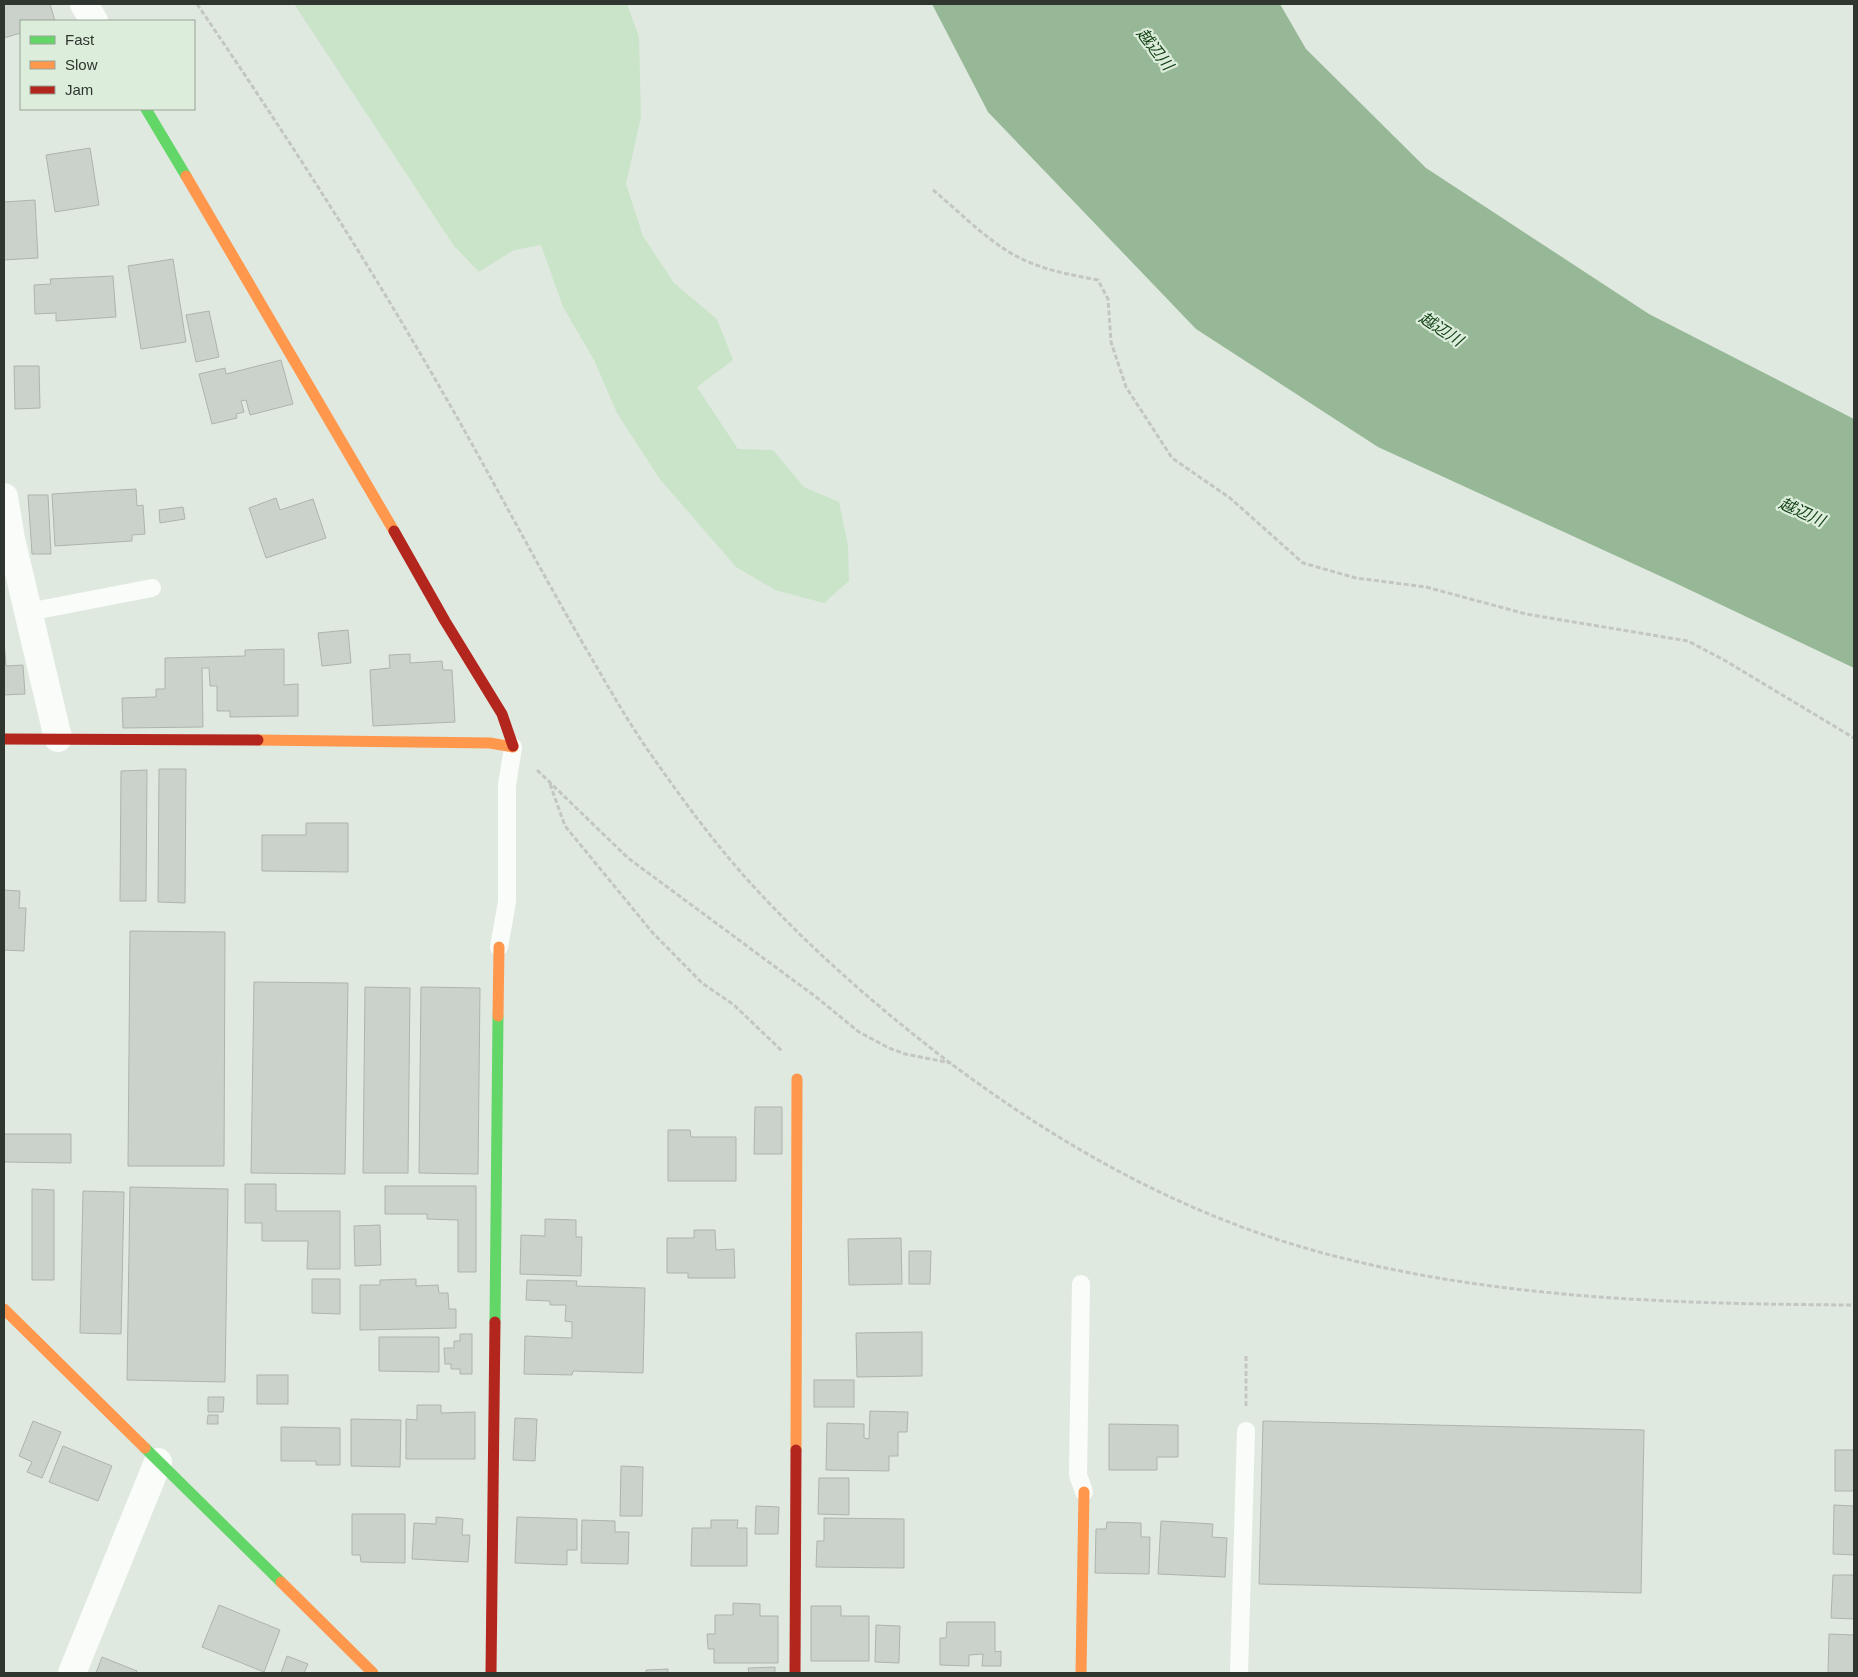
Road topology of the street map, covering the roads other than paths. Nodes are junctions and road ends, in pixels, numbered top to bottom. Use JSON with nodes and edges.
{"nodes":[{"id":1,"x":84,"y":4,"type":"edge"},
{"id":2,"x":93,"y":20,"type":"edge"},
{"id":3,"x":147,"y":110,"type":"edge"},
{"id":4,"x":4,"y":498,"type":"edge"},
{"id":5,"x":152,"y":588,"type":"dead end"},
{"id":6,"x":28,"y":612,"type":"junction"},
{"id":7,"x":58,"y":738,"type":"junction"},
{"id":8,"x":4,"y":739,"type":"edge"},
{"id":9,"x":513,"y":747,"type":"junction"},
{"id":10,"x":499,"y":947,"type":"joint"},
{"id":11,"x":797,"y":1079,"type":"road end"},
{"id":12,"x":1081,"y":1284,"type":"dead end"},
{"id":13,"x":4,"y":1309,"type":"edge"},
{"id":14,"x":1246,"y":1431,"type":"road end"},
{"id":15,"x":158,"y":1462,"type":"junction"},
{"id":16,"x":1084,"y":1492,"type":"joint"},
{"id":17,"x":72,"y":1673,"type":"edge"},
{"id":18,"x":373,"y":1673,"type":"edge"},
{"id":19,"x":491,"y":1673,"type":"edge"},
{"id":20,"x":795,"y":1673,"type":"edge"},
{"id":21,"x":1081,"y":1673,"type":"edge"},
{"id":22,"x":1239,"y":1673,"type":"edge"}],
"edges":[{"from":1,"to":2,"type":"street"},
{"from":3,"to":9,"type":"street"},
{"from":4,"to":6,"type":"street"},
{"from":5,"to":6,"type":"lane"},
{"from":6,"to":7,"type":"street"},
{"from":7,"to":8,"type":"street"},
{"from":7,"to":9,"type":"street"},
{"from":9,"to":10,"type":"lane"},
{"from":10,"to":19,"type":"street"},
{"from":11,"to":20,"type":"street"},
{"from":12,"to":16,"type":"lane"},
{"from":13,"to":15,"type":"street"},
{"from":14,"to":22,"type":"lane"},
{"from":15,"to":17,"type":"street"},
{"from":15,"to":18,"type":"street"},
{"from":16,"to":21,"type":"street"}]}
